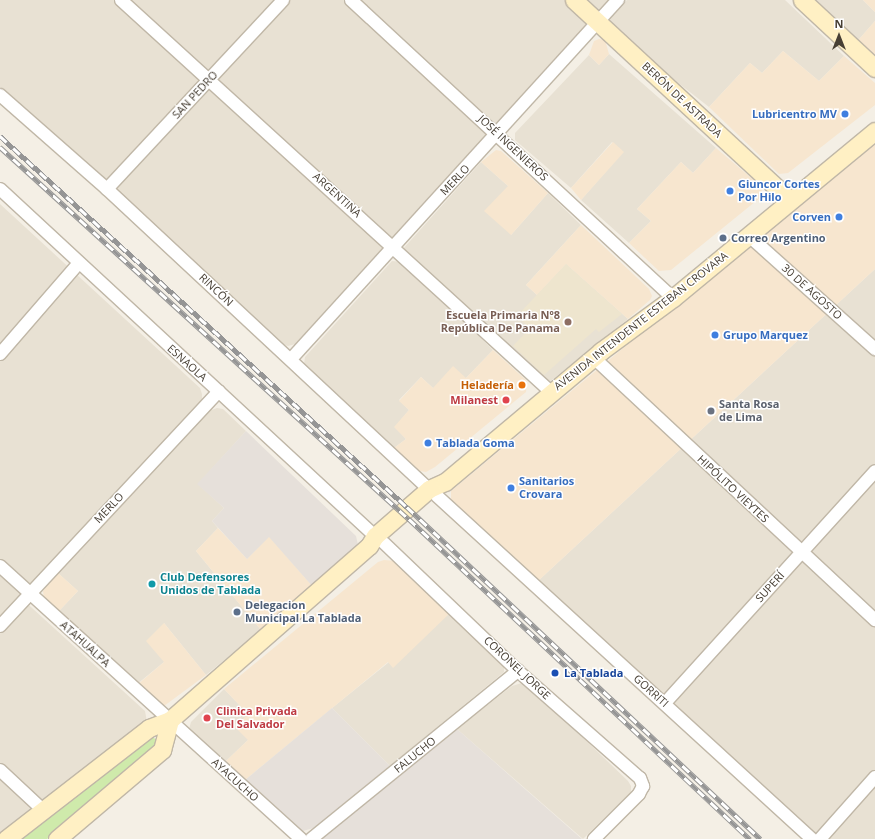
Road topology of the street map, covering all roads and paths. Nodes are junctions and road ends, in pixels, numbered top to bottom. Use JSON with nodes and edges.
{"nodes":[{"id":1,"x":121,"y":0,"type":"edge"},
{"id":2,"x":283,"y":0,"type":"edge"},
{"id":3,"x":351,"y":0,"type":"edge"},
{"id":4,"x":574,"y":0,"type":"edge"},
{"id":5,"x":618,"y":0,"type":"edge"},
{"id":6,"x":802,"y":0,"type":"edge"},
{"id":7,"x":598,"y":22,"type":"junction"},
{"id":8,"x":875,"y":68,"type":"edge"},
{"id":9,"x":209,"y":80,"type":"junction"},
{"id":10,"x":0,"y":95,"type":"edge"},
{"id":11,"x":875,"y":131,"type":"edge"},
{"id":12,"x":498,"y":134,"type":"junction"},
{"id":13,"x":0,"y":189,"type":"edge"},
{"id":14,"x":107,"y":190,"type":"junction"},
{"id":15,"x":790,"y":200,"type":"junction"},
{"id":16,"x":748,"y":235,"type":"junction"},
{"id":17,"x":394,"y":247,"type":"junction"},
{"id":18,"x":78,"y":264,"type":"junction"},
{"id":19,"x":673,"y":298,"type":"junction"},
{"id":20,"x":875,"y":349,"type":"edge"},
{"id":21,"x":0,"y":354,"type":"edge"},
{"id":22,"x":592,"y":357,"type":"junction"},
{"id":23,"x":291,"y":359,"type":"junction"},
{"id":24,"x":219,"y":391,"type":"junction"},
{"id":25,"x":551,"y":392,"type":"junction"},
{"id":26,"x":875,"y":471,"type":"edge"},
{"id":27,"x":437,"y":489,"type":"junction"},
{"id":28,"x":376,"y":542,"type":"junction"},
{"id":29,"x":801,"y":553,"type":"junction"},
{"id":30,"x":0,"y":566,"type":"edge"},
{"id":31,"x":30,"y":594,"type":"junction"},
{"id":32,"x":875,"y":620,"type":"edge"},
{"id":33,"x":0,"y":626,"type":"edge"},
{"id":34,"x":518,"y":671,"type":"junction"},
{"id":35,"x":665,"y":703,"type":"junction"},
{"id":36,"x":170,"y":720,"type":"junction"},
{"id":37,"x":0,"y":770,"type":"edge"},
{"id":38,"x":875,"y":777,"type":"edge"},
{"id":39,"x":44,"y":811,"type":"junction"},
{"id":40,"x":6,"y":839,"type":"edge"},
{"id":41,"x":57,"y":839,"type":"edge"},
{"id":42,"x":301,"y":839,"type":"edge"},
{"id":43,"x":311,"y":839,"type":"edge"},
{"id":44,"x":594,"y":839,"type":"edge"},
{"id":45,"x":812,"y":839,"type":"edge"},
{"id":46,"x":820,"y":839,"type":"edge"}],
"edges":[{"from":1,"to":9,"type":"street","name":"ARGENTINA"},
{"from":2,"to":9,"type":"street","name":"SAN PEDRO"},
{"from":3,"to":12,"type":"street","name":"JOSÉ INGENIEROS"},
{"from":4,"to":7,"type":"main road","name":"BERÓN DE ASTRADA"},
{"from":5,"to":7,"type":"street","name":"MERLO"},
{"from":6,"to":8,"type":"main road"},
{"from":7,"to":12,"type":"street","name":"MERLO"},
{"from":7,"to":15,"type":"main road","name":"BERÓN DE ASTRADA"},
{"from":9,"to":14,"type":"street","name":"SAN PEDRO"},
{"from":9,"to":17,"type":"street","name":"ARGENTINA"},
{"from":10,"to":14,"type":"street","name":"RINCÓN"},
{"from":11,"to":15,"type":"main road","name":"AVENIDA INTENDENTE ESTEBAN CROVARA"},
{"from":12,"to":17,"type":"street","name":"MERLO"},
{"from":12,"to":19,"type":"street","name":"JOSÉ INGENIEROS"},
{"from":13,"to":18,"type":"street","name":"ESNAOLA"},
{"from":14,"to":23,"type":"street","name":"RINCÓN"},
{"from":15,"to":16,"type":"main road","name":"AVENIDA INTENDENTE ESTEBAN CROVARA"},
{"from":16,"to":19,"type":"main road","name":"AVENIDA INTENDENTE ESTEBAN CROVARA"},
{"from":16,"to":20,"type":"street","name":"30 DE AGOSTO"},
{"from":17,"to":23,"type":"street","name":"MERLO"},
{"from":17,"to":25,"type":"street","name":"ARGENTINA"},
{"from":18,"to":21,"type":"street"},
{"from":18,"to":24,"type":"street","name":"ESNAOLA"},
{"from":19,"to":22,"type":"main road","name":"AVENIDA INTENDENTE ESTEBAN CROVARA"},
{"from":22,"to":25,"type":"main road","name":"AVENIDA INTENDENTE ESTEBAN CROVARA"},
{"from":22,"to":29,"type":"street","name":"HIPÓLITO VIEYTES"},
{"from":23,"to":27,"type":"street","name":"RINCÓN"},
{"from":24,"to":28,"type":"street","name":"ESNAOLA"},
{"from":24,"to":31,"type":"street","name":"MERLO"},
{"from":25,"to":27,"type":"main road","name":"AVENIDA INTENDENTE ESTEBAN CROVARA"},
{"from":26,"to":29,"type":"street","name":"SUPERÍ"},
{"from":27,"to":28,"type":"main road","name":"AVENIDA INTENDENTE ESTEBAN CROVARA"},
{"from":27,"to":35,"type":"street","name":"GORRITI"},
{"from":28,"to":34,"type":"street","name":"CORONEL JORGE"},
{"from":28,"to":36,"type":"main road"},
{"from":29,"to":32,"type":"street","name":"HIPÓLITO VIEYTES"},
{"from":29,"to":35,"type":"street","name":"SUPERÍ"},
{"from":30,"to":31,"type":"street","name":"ATAHUALPA"},
{"from":31,"to":33,"type":"street","name":"MERLO"},
{"from":31,"to":36,"type":"street","name":"ATAHUALPA"},
{"from":34,"to":43,"type":"street","name":"FALUCHO"},
{"from":34,"to":44,"type":"street","name":"CORONEL JORGE"},
{"from":35,"to":45,"type":"street","name":"GORRITI"},
{"from":36,"to":39,"type":"main road"},
{"from":36,"to":41,"type":"main road"},
{"from":36,"to":42,"type":"street","name":"AYACUCHO"},
{"from":37,"to":39,"type":"street"},
{"from":38,"to":46,"type":"street"},
{"from":39,"to":40,"type":"main road"}]}
